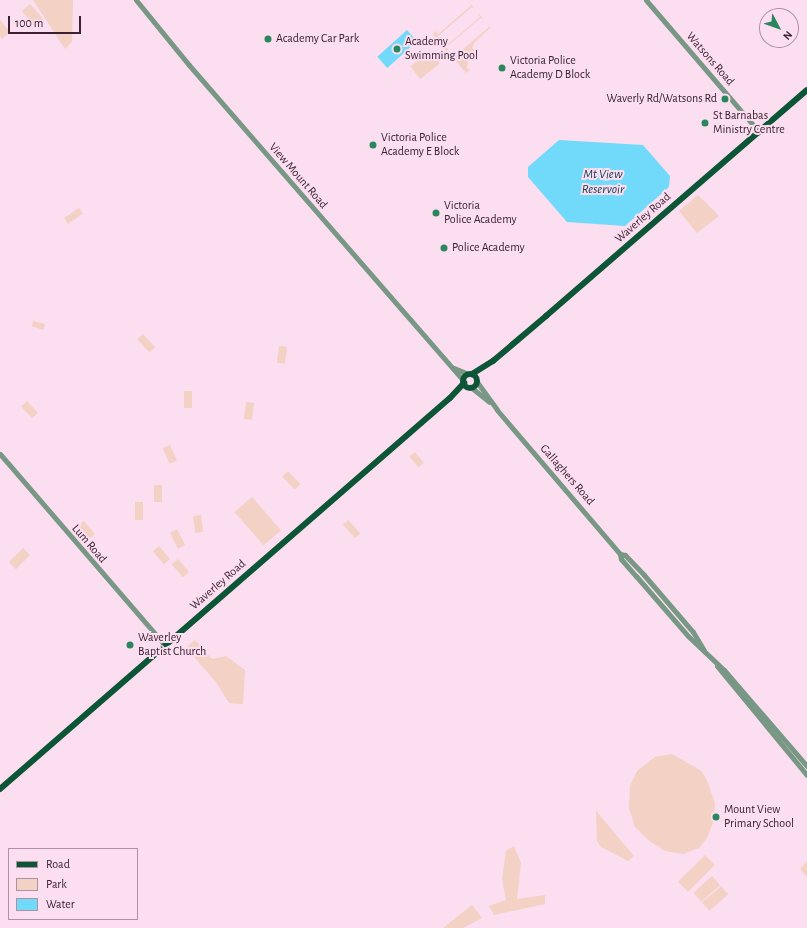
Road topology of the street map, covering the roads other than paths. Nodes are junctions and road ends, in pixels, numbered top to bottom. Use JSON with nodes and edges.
{"nodes":[{"id":1,"x":136,"y":0,"type":"edge"},
{"id":2,"x":646,"y":0,"type":"edge"},
{"id":3,"x":807,"y":90,"type":"edge"},
{"id":4,"x":759,"y":132,"type":"junction"},
{"id":5,"x":493,"y":361,"type":"junction"},
{"id":6,"x":468,"y":381,"type":"junction"},
{"id":7,"x":477,"y":381,"type":"junction"},
{"id":8,"x":498,"y":410,"type":"junction"},
{"id":9,"x":0,"y":454,"type":"edge"},
{"id":10,"x":620,"y":554,"type":"junction"},
{"id":11,"x":663,"y":598,"type":"junction"},
{"id":12,"x":659,"y":602,"type":"junction"},
{"id":13,"x":669,"y":605,"type":"junction"},
{"id":14,"x":665,"y":609,"type":"junction"},
{"id":15,"x":693,"y":638,"type":"junction"},
{"id":16,"x":165,"y":645,"type":"junction"},
{"id":17,"x":717,"y":665,"type":"junction"},
{"id":18,"x":807,"y":766,"type":"edge"},
{"id":19,"x":807,"y":775,"type":"edge"},
{"id":20,"x":0,"y":789,"type":"edge"}],
"edges":[{"from":1,"to":6,"type":"street","name":"View Mount Road"},
{"from":2,"to":4,"type":"street","name":"Watsons Road"},
{"from":3,"to":4,"type":"main road","name":"Waverley Road"},
{"from":4,"to":5,"type":"main road","name":"Waverley Road"},
{"from":5,"to":6,"type":"main road","name":"Waverley Road"},
{"from":5,"to":7,"type":"main road","name":"Waverley Road"},
{"from":6,"to":7,"type":"main road","name":"Waverley Road"},
{"from":6,"to":8,"type":"street","name":"Gallaghers Road"},
{"from":6,"to":16,"type":"main road","name":"Waverley Road"},
{"from":7,"to":8,"type":"street","name":"Gallaghers Road"},
{"from":8,"to":10,"type":"street","name":"Gallaghers Road"},
{"from":9,"to":16,"type":"street","name":"Lum Road"},
{"from":10,"to":11,"type":"street","name":"Gallaghers Road"},
{"from":10,"to":12,"type":"street","name":"Gallaghers Road"},
{"from":11,"to":12,"type":"street"},
{"from":11,"to":13,"type":"street","name":"Gallaghers Road"},
{"from":12,"to":14,"type":"street","name":"Gallaghers Road"},
{"from":13,"to":14,"type":"street"},
{"from":13,"to":15,"type":"street","name":"Gallaghers Road"},
{"from":14,"to":15,"type":"street","name":"Gallaghers Road"},
{"from":15,"to":17,"type":"street","name":"Gallaghers Road"},
{"from":16,"to":20,"type":"main road","name":"Waverley Road"},
{"from":17,"to":18,"type":"street","name":"Gallaghers Road"},
{"from":17,"to":19,"type":"street","name":"Gallaghers Road"}]}
